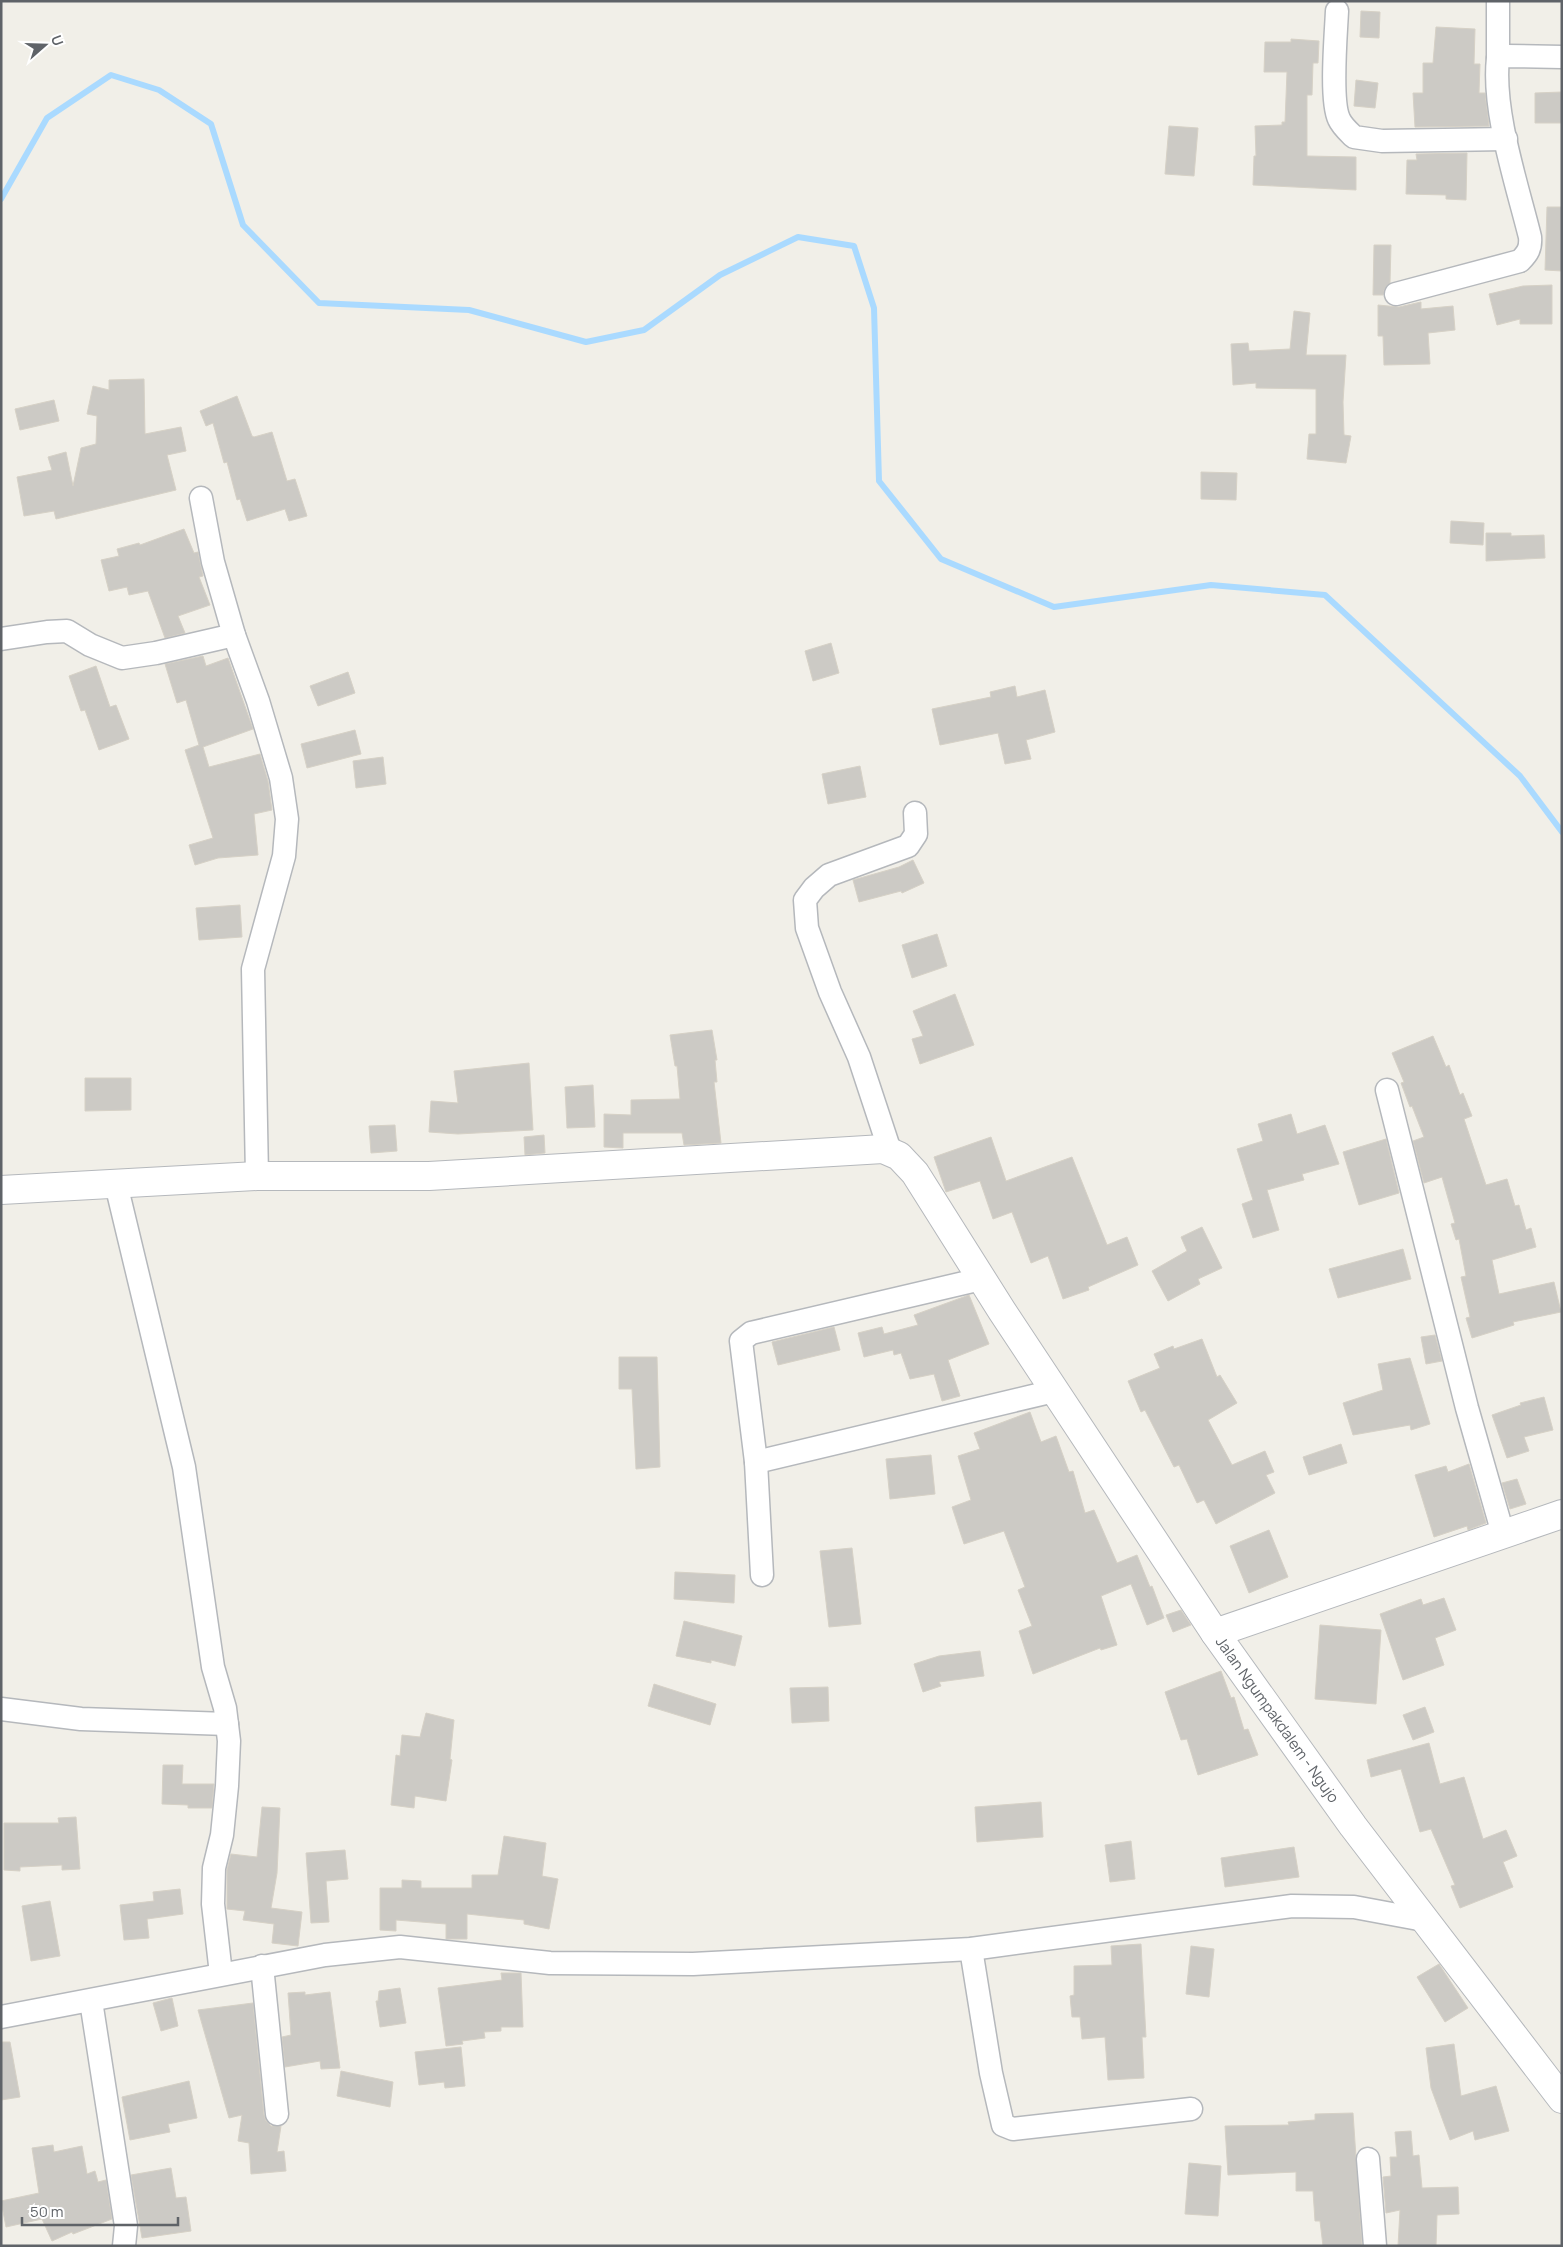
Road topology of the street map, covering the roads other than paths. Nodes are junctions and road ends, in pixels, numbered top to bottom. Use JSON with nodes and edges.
{"nodes":[{"id":1,"x":1498,"y":1,"type":"edge"},
{"id":2,"x":1337,"y":11,"type":"dead end"},
{"id":3,"x":1562,"y":57,"type":"edge"},
{"id":4,"x":1498,"y":58,"type":"junction"},
{"id":5,"x":1506,"y":139,"type":"junction"},
{"id":6,"x":1396,"y":294,"type":"dead end"},
{"id":7,"x":201,"y":498,"type":"dead end"},
{"id":8,"x":234,"y":635,"type":"junction"},
{"id":9,"x":1,"y":639,"type":"edge"},
{"id":10,"x":915,"y":813,"type":"dead end"},
{"id":11,"x":1387,"y":1090,"type":"dead end"},
{"id":12,"x":890,"y":1152,"type":"junction"},
{"id":13,"x":257,"y":1176,"type":"junction"},
{"id":14,"x":116,"y":1184,"type":"junction"},
{"id":15,"x":1,"y":1190,"type":"edge"},
{"id":16,"x":981,"y":1279,"type":"junction"},
{"id":17,"x":1054,"y":1391,"type":"junction"},
{"id":18,"x":756,"y":1462,"type":"junction"},
{"id":19,"x":1562,"y":1514,"type":"edge"},
{"id":20,"x":1503,"y":1534,"type":"junction"},
{"id":21,"x":762,"y":1575,"type":"dead end"},
{"id":22,"x":1215,"y":1633,"type":"junction"},
{"id":23,"x":1,"y":1709,"type":"edge"},
{"id":24,"x":227,"y":1724,"type":"junction"},
{"id":25,"x":1424,"y":1920,"type":"junction"},
{"id":26,"x":971,"y":1948,"type":"junction"},
{"id":27,"x":262,"y":1966,"type":"junction"},
{"id":28,"x":221,"y":1974,"type":"junction"},
{"id":29,"x":91,"y":2001,"type":"junction"},
{"id":30,"x":1,"y":2017,"type":"edge"},
{"id":31,"x":1562,"y":2100,"type":"edge"},
{"id":32,"x":1191,"y":2109,"type":"dead end"},
{"id":33,"x":278,"y":2114,"type":"dead end"},
{"id":34,"x":1368,"y":2159,"type":"dead end"},
{"id":35,"x":124,"y":2246,"type":"edge"},
{"id":36,"x":1374,"y":2246,"type":"edge"}],
"edges":[{"from":1,"to":4,"type":"street"},
{"from":2,"to":5,"type":"street"},
{"from":3,"to":4,"type":"street"},
{"from":4,"to":5,"type":"street"},
{"from":5,"to":6,"type":"street"},
{"from":7,"to":8,"type":"street"},
{"from":8,"to":9,"type":"street"},
{"from":8,"to":13,"type":"street"},
{"from":10,"to":12,"type":"street"},
{"from":11,"to":20,"type":"street"},
{"from":12,"to":13,"type":"street"},
{"from":12,"to":16,"type":"street"},
{"from":13,"to":14,"type":"street"},
{"from":14,"to":15,"type":"street"},
{"from":14,"to":24,"type":"street"},
{"from":16,"to":17,"type":"street"},
{"from":16,"to":18,"type":"street"},
{"from":17,"to":18,"type":"street"},
{"from":17,"to":22,"type":"street"},
{"from":18,"to":21,"type":"street"},
{"from":19,"to":20,"type":"street","name":"Jalan Ngumpakdalem - Ngujo"},
{"from":20,"to":22,"type":"street","name":"Jalan Ngumpakdalem - Ngujo"},
{"from":22,"to":25,"type":"street","name":"Jalan Ngumpakdalem - Ngujo"},
{"from":23,"to":24,"type":"street"},
{"from":24,"to":28,"type":"street"},
{"from":25,"to":26,"type":"street"},
{"from":25,"to":31,"type":"street","name":"Jalan Ngumpakdalem - Ngujo"},
{"from":26,"to":27,"type":"street"},
{"from":26,"to":32,"type":"street"},
{"from":27,"to":28,"type":"street"},
{"from":27,"to":33,"type":"street"},
{"from":28,"to":29,"type":"street"},
{"from":29,"to":30,"type":"street"},
{"from":29,"to":35,"type":"street"},
{"from":34,"to":36,"type":"street"}]}
